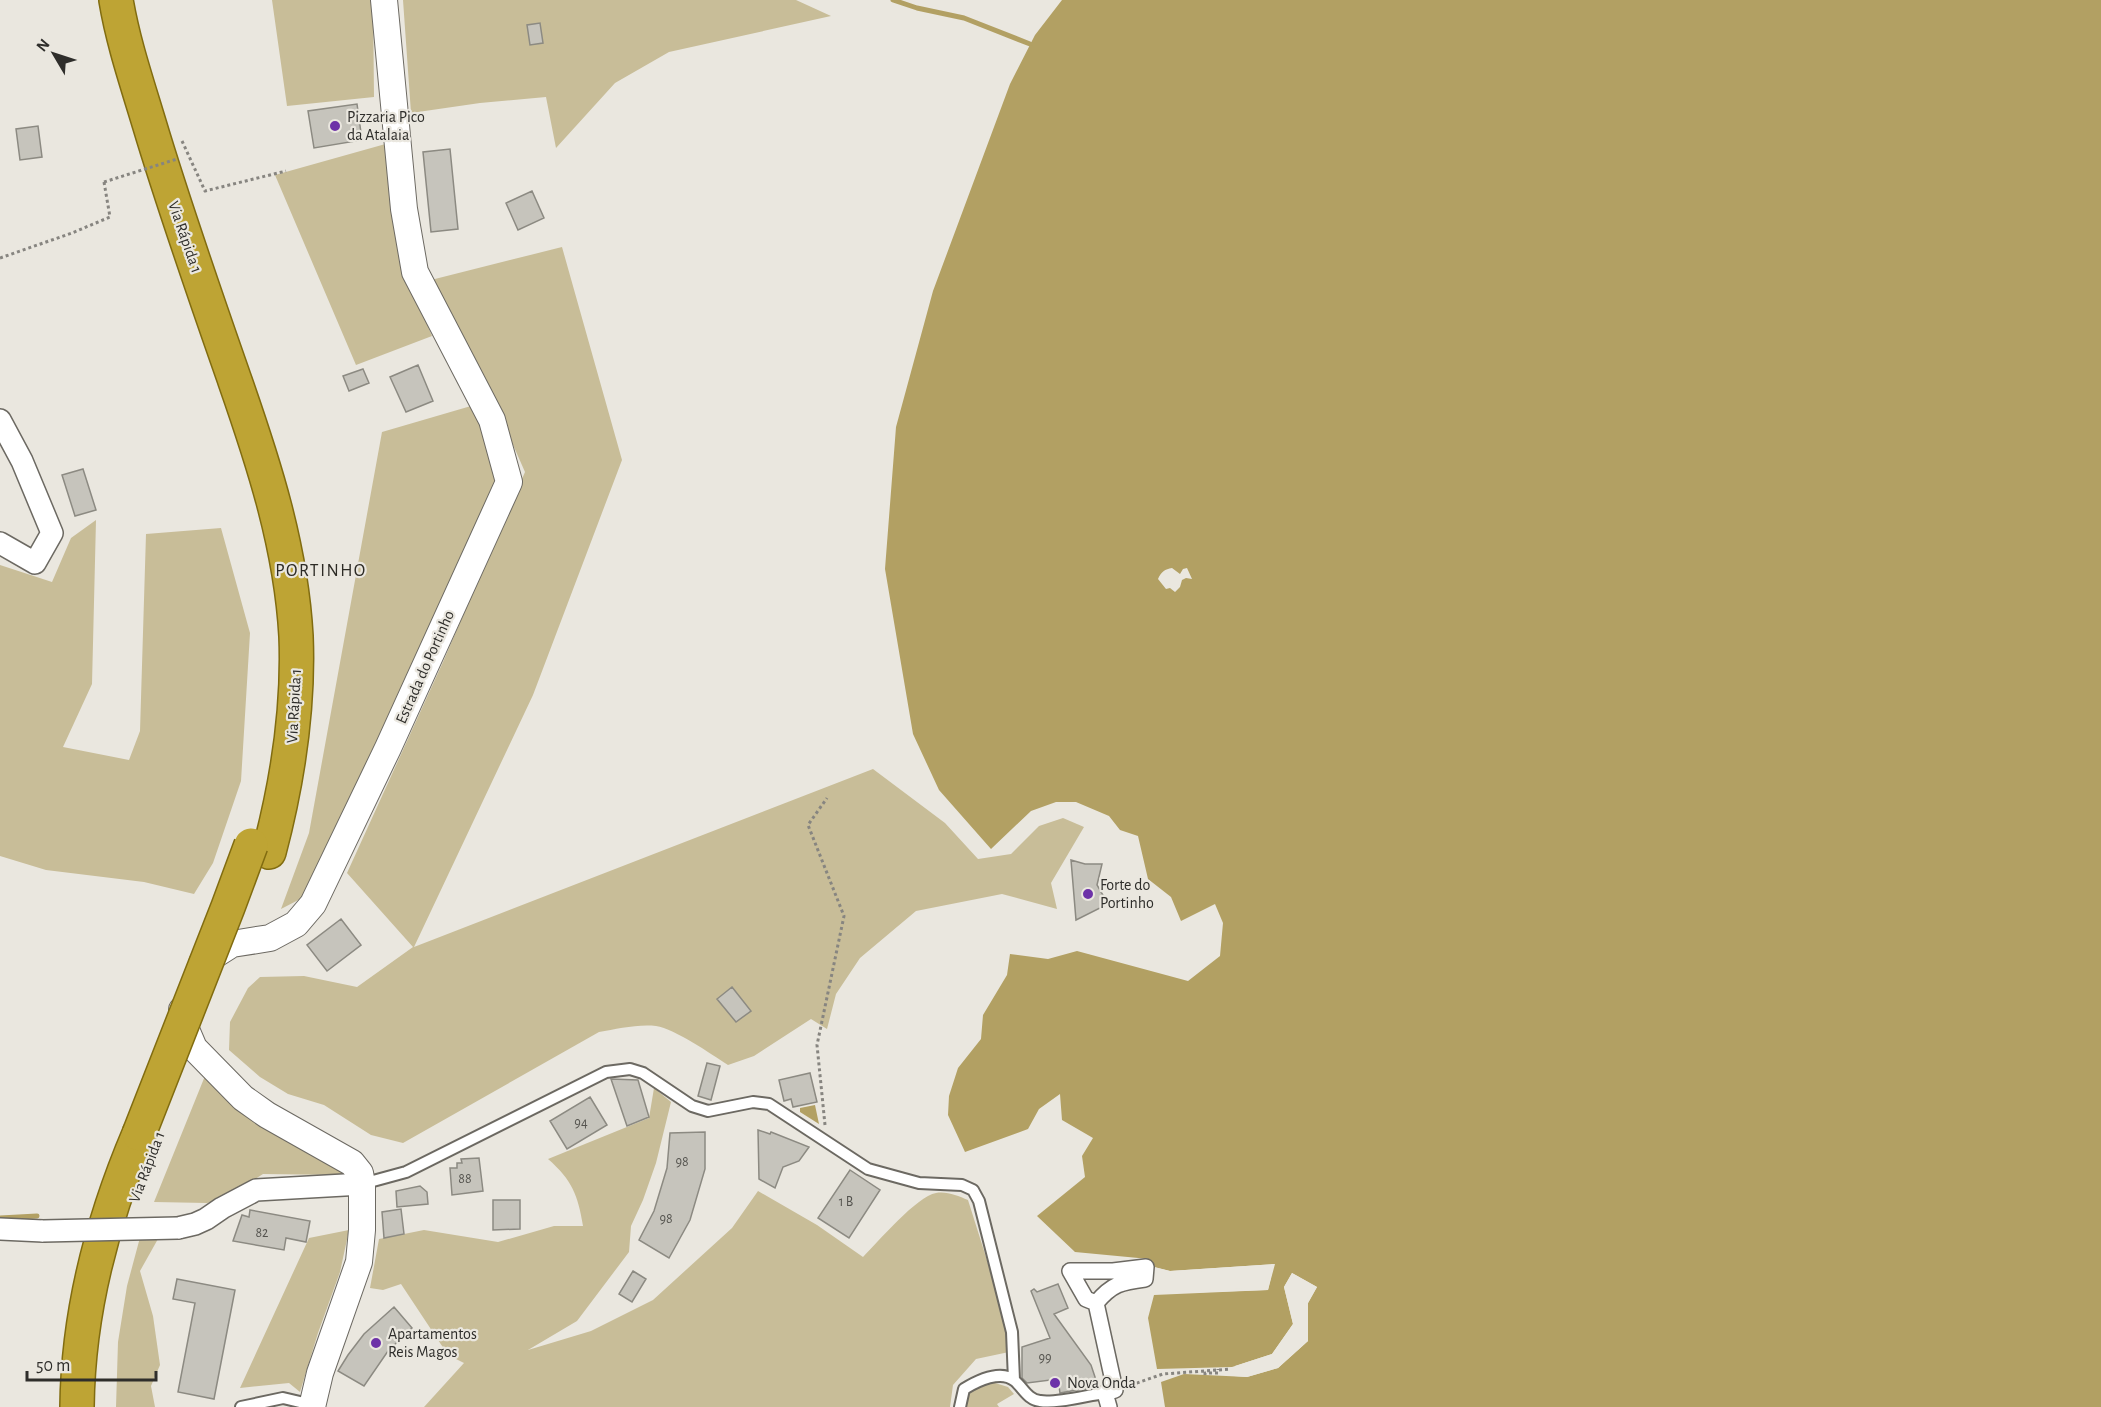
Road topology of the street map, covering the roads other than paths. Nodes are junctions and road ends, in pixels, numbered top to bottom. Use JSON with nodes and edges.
{"nodes":[{"id":1,"x":96,"y":0,"type":"edge"},
{"id":2,"x":116,"y":0,"type":"edge"},
{"id":3,"x":384,"y":0,"type":"edge"},
{"id":4,"x":0,"y":420,"type":"edge"},
{"id":5,"x":0,"y":543,"type":"edge"},
{"id":6,"x":260,"y":848,"type":"junction"},
{"id":7,"x":148,"y":1137,"type":"junction"},
{"id":8,"x":362,"y":1184,"type":"junction"},
{"id":9,"x":0,"y":1229,"type":"edge"},
{"id":10,"x":1096,"y":1304,"type":"dead end"},
{"id":11,"x":1014,"y":1380,"type":"junction"},
{"id":12,"x":1109,"y":1397,"type":"edge"},
{"id":13,"x":1037,"y":1404,"type":"edge"},
{"id":14,"x":312,"y":1406,"type":"edge"},
{"id":15,"x":77,"y":1407,"type":"edge"},
{"id":16,"x":97,"y":1407,"type":"edge"},
{"id":17,"x":241,"y":1407,"type":"edge"},
{"id":18,"x":960,"y":1407,"type":"edge"}],
"edges":[{"from":1,"to":6,"type":"highway","name":"Via Rápida 1"},
{"from":2,"to":6,"type":"highway","name":"Via Rápida 1"},
{"from":3,"to":8,"type":"street","name":"Estrada do Portinho"},
{"from":4,"to":5,"type":"street"},
{"from":6,"to":7,"type":"highway","name":"Via Rápida 1","bridge":true},
{"from":7,"to":15,"type":"highway","name":"Via Rápida 1"},
{"from":7,"to":16,"type":"highway","name":"Via Rápida 1"},
{"from":8,"to":9,"type":"street","bridge":true},
{"from":8,"to":11,"type":"lane"},
{"from":8,"to":14,"type":"street"},
{"from":10,"to":12,"type":"street"},
{"from":11,"to":13,"type":"lane"},
{"from":11,"to":18,"type":"lane"},
{"from":12,"to":13,"type":"lane"},
{"from":14,"to":17,"type":"lane"}]}
